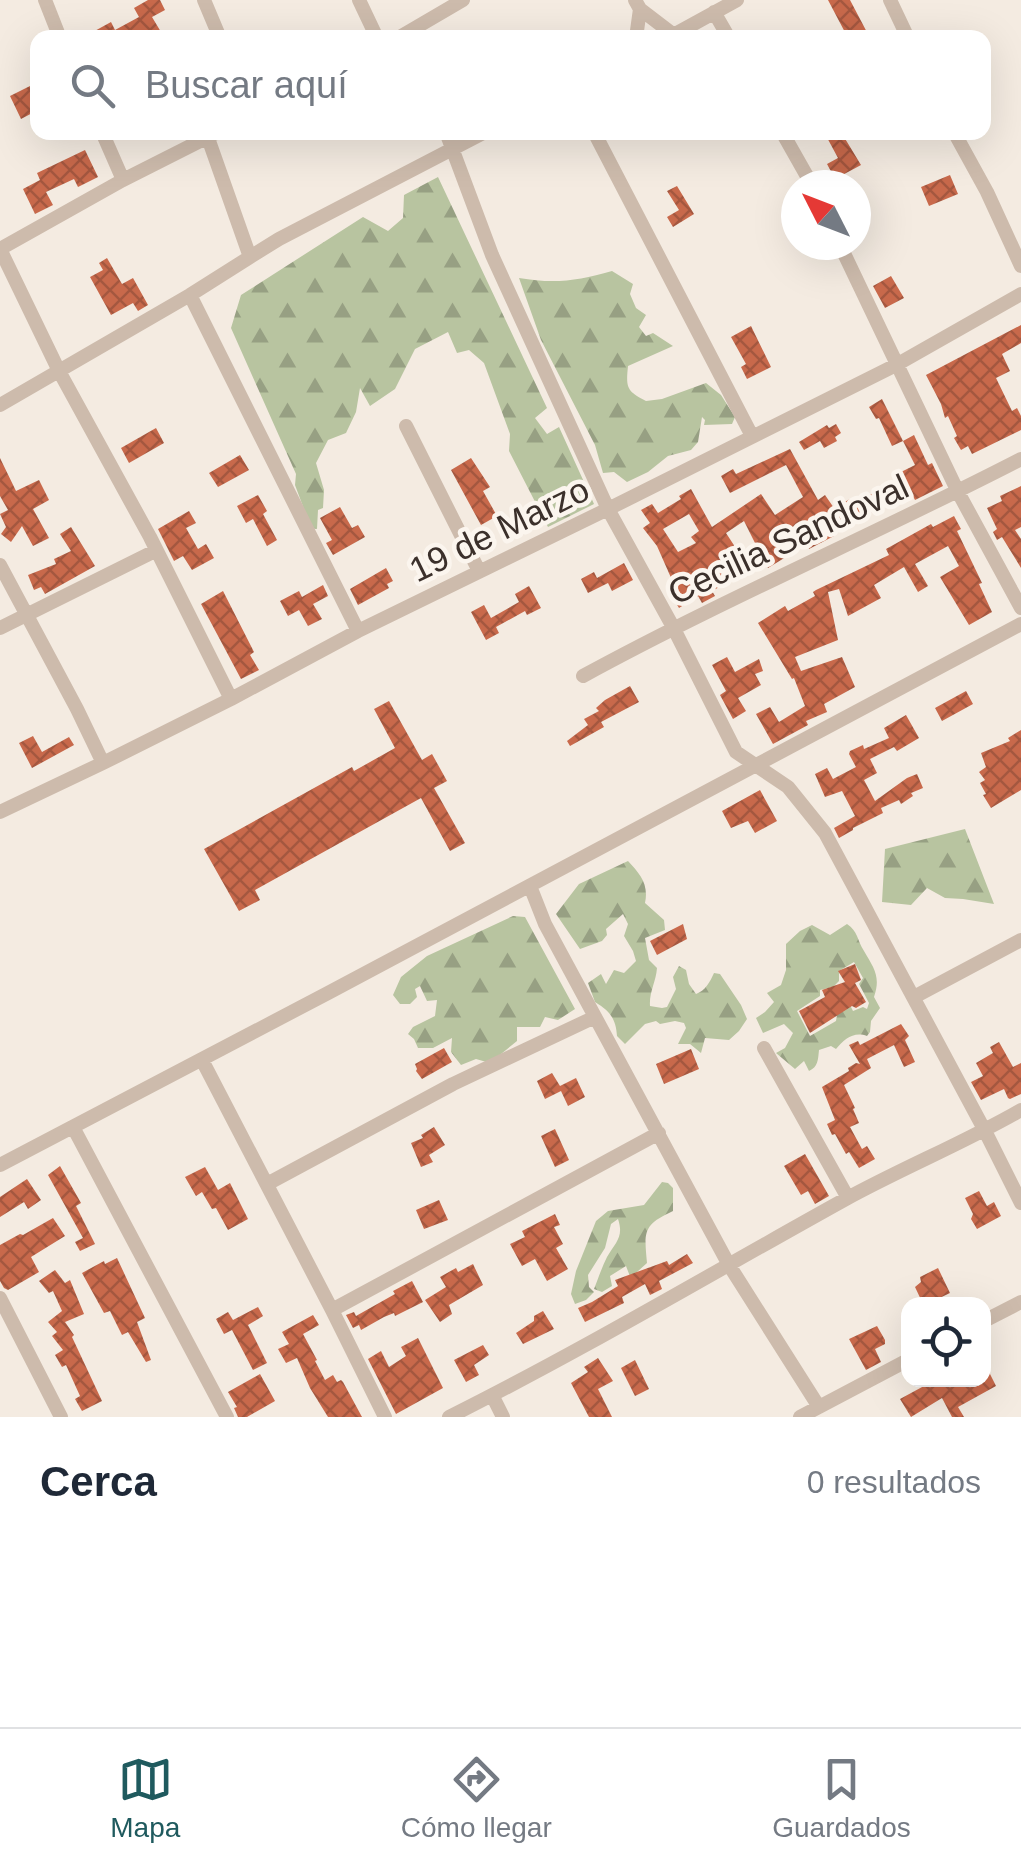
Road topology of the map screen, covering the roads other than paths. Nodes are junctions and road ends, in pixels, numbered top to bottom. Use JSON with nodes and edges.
{"nodes":[{"id":1,"x":46,"y":0,"type":"edge"},
{"id":2,"x":204,"y":0,"type":"edge"},
{"id":3,"x":359,"y":0,"type":"edge"},
{"id":4,"x":463,"y":0,"type":"edge"},
{"id":5,"x":736,"y":0,"type":"edge"},
{"id":6,"x":890,"y":0,"type":"edge"},
{"id":7,"x":637,"y":4,"type":"edge"},
{"id":8,"x":714,"y":12,"type":"junction"},
{"id":9,"x":57,"y":30,"type":"edge"},
{"id":10,"x":217,"y":30,"type":"edge"},
{"id":11,"x":373,"y":30,"type":"edge"},
{"id":12,"x":410,"y":30,"type":"edge"},
{"id":13,"x":636,"y":30,"type":"edge"},
{"id":14,"x":665,"y":30,"type":"edge"},
{"id":15,"x":682,"y":30,"type":"edge"},
{"id":16,"x":724,"y":30,"type":"edge"},
{"id":17,"x":904,"y":30,"type":"edge"},
{"id":18,"x":106,"y":140,"type":"edge"},
{"id":19,"x":203,"y":140,"type":"edge"},
{"id":20,"x":215,"y":140,"type":"edge"},
{"id":21,"x":450,"y":140,"type":"edge"},
{"id":22,"x":470,"y":140,"type":"edge"},
{"id":23,"x":598,"y":140,"type":"edge"},
{"id":24,"x":787,"y":140,"type":"edge"},
{"id":25,"x":958,"y":140,"type":"edge"},
{"id":26,"x":454,"y":148,"type":"junction"},
{"id":27,"x":804,"y":170,"type":"edge"},
{"id":28,"x":123,"y":180,"type":"junction"},
{"id":29,"x":0,"y":248,"type":"edge"},
{"id":30,"x":250,"y":257,"type":"junction"},
{"id":31,"x":847,"y":260,"type":"edge"},
{"id":32,"x":1021,"y":266,"type":"edge"},
{"id":33,"x":1021,"y":294,"type":"edge"},
{"id":34,"x":190,"y":296,"type":"junction"},
{"id":35,"x":896,"y":365,"type":"junction"},
{"id":36,"x":60,"y":371,"type":"junction"},
{"id":37,"x":0,"y":404,"type":"edge"},
{"id":38,"x":406,"y":426,"type":"dead end"},
{"id":39,"x":752,"y":436,"type":"junction"},
{"id":40,"x":1021,"y":459,"type":"edge"},
{"id":41,"x":958,"y":492,"type":"junction"},
{"id":42,"x":608,"y":509,"type":"junction"},
{"id":43,"x":155,"y":551,"type":"junction"},
{"id":44,"x":0,"y":564,"type":"edge"},
{"id":45,"x":478,"y":571,"type":"junction"},
{"id":46,"x":1021,"y":608,"type":"edge"},
{"id":47,"x":26,"y":615,"type":"junction"},
{"id":48,"x":1021,"y":624,"type":"edge"},
{"id":49,"x":0,"y":628,"type":"edge"},
{"id":50,"x":672,"y":628,"type":"junction"},
{"id":51,"x":358,"y":631,"type":"junction"},
{"id":52,"x":583,"y":676,"type":"dead end"},
{"id":53,"x":231,"y":699,"type":"junction"},
{"id":54,"x":103,"y":763,"type":"junction"},
{"id":55,"x":756,"y":766,"type":"junction"},
{"id":56,"x":0,"y":812,"type":"edge"},
{"id":57,"x":530,"y":886,"type":"junction"},
{"id":58,"x":1021,"y":940,"type":"edge"},
{"id":59,"x":914,"y":997,"type":"junction"},
{"id":60,"x":595,"y":1016,"type":"junction"},
{"id":61,"x":764,"y":1048,"type":"dead end"},
{"id":62,"x":202,"y":1060,"type":"junction"},
{"id":63,"x":1021,"y":1110,"type":"edge"},
{"id":64,"x":73,"y":1127,"type":"junction"},
{"id":65,"x":985,"y":1131,"type":"junction"},
{"id":66,"x":659,"y":1133,"type":"junction"},
{"id":67,"x":0,"y":1165,"type":"edge"},
{"id":68,"x":267,"y":1184,"type":"junction"},
{"id":69,"x":848,"y":1198,"type":"junction"},
{"id":70,"x":1021,"y":1203,"type":"edge"},
{"id":71,"x":730,"y":1265,"type":"junction"},
{"id":72,"x":0,"y":1298,"type":"edge"},
{"id":73,"x":1021,"y":1302,"type":"edge"},
{"id":74,"x":332,"y":1310,"type":"junction"},
{"id":75,"x":991,"y":1317,"type":"edge"},
{"id":76,"x":901,"y":1364,"type":"edge"},
{"id":77,"x":492,"y":1395,"type":"junction"},
{"id":78,"x":819,"y":1407,"type":"junction"},
{"id":79,"x":61,"y":1417,"type":"edge"},
{"id":80,"x":227,"y":1417,"type":"edge"},
{"id":81,"x":385,"y":1417,"type":"edge"},
{"id":82,"x":449,"y":1417,"type":"edge"},
{"id":83,"x":503,"y":1417,"type":"edge"},
{"id":84,"x":800,"y":1417,"type":"edge"}],
"edges":[{"from":1,"to":9,"type":"street"},
{"from":2,"to":10,"type":"street"},
{"from":3,"to":11,"type":"street"},
{"from":4,"to":12,"type":"street"},
{"from":5,"to":8,"type":"street"},
{"from":6,"to":17,"type":"street"},
{"from":7,"to":13,"type":"street"},
{"from":7,"to":14,"type":"street"},
{"from":8,"to":15,"type":"street"},
{"from":8,"to":16,"type":"street"},
{"from":18,"to":28,"type":"street"},
{"from":19,"to":28,"type":"street"},
{"from":20,"to":30,"type":"street"},
{"from":21,"to":26,"type":"street"},
{"from":22,"to":26,"type":"street"},
{"from":23,"to":39,"type":"street"},
{"from":24,"to":27,"type":"street"},
{"from":25,"to":32,"type":"street"},
{"from":26,"to":30,"type":"street"},
{"from":26,"to":42,"type":"street"},
{"from":28,"to":29,"type":"street"},
{"from":29,"to":36,"type":"street"},
{"from":30,"to":34,"type":"street"},
{"from":31,"to":35,"type":"street"},
{"from":33,"to":35,"type":"street","name":"19 de Marzo"},
{"from":34,"to":36,"type":"street"},
{"from":34,"to":51,"type":"street"},
{"from":35,"to":39,"type":"street","name":"19 de Marzo"},
{"from":35,"to":41,"type":"street"},
{"from":36,"to":37,"type":"street"},
{"from":36,"to":43,"type":"street"},
{"from":38,"to":45,"type":"street"},
{"from":39,"to":42,"type":"street","name":"19 de Marzo"},
{"from":40,"to":41,"type":"street","name":"Cecilia Sandoval"},
{"from":41,"to":46,"type":"street"},
{"from":41,"to":50,"type":"street","name":"Cecilia Sandoval"},
{"from":42,"to":45,"type":"street","name":"19 de Marzo"},
{"from":42,"to":50,"type":"street"},
{"from":43,"to":47,"type":"street"},
{"from":43,"to":53,"type":"street"},
{"from":44,"to":47,"type":"street"},
{"from":45,"to":51,"type":"street","name":"19 de Marzo"},
{"from":47,"to":49,"type":"street"},
{"from":47,"to":54,"type":"street"},
{"from":48,"to":55,"type":"street"},
{"from":50,"to":52,"type":"street","name":"Cecilia Sandoval"},
{"from":50,"to":55,"type":"street"},
{"from":51,"to":53,"type":"street","name":"19 de Marzo"},
{"from":53,"to":54,"type":"street","name":"19 de Marzo"},
{"from":54,"to":56,"type":"street","name":"19 de Marzo"},
{"from":55,"to":57,"type":"street"},
{"from":55,"to":59,"type":"street"},
{"from":57,"to":60,"type":"street"},
{"from":57,"to":62,"type":"street"},
{"from":58,"to":59,"type":"street"},
{"from":59,"to":65,"type":"street"},
{"from":60,"to":66,"type":"street"},
{"from":60,"to":68,"type":"street"},
{"from":61,"to":69,"type":"street"},
{"from":62,"to":64,"type":"street"},
{"from":62,"to":68,"type":"street"},
{"from":63,"to":65,"type":"street"},
{"from":64,"to":67,"type":"street"},
{"from":64,"to":80,"type":"street"},
{"from":65,"to":69,"type":"street"},
{"from":65,"to":70,"type":"street"},
{"from":66,"to":71,"type":"street"},
{"from":66,"to":74,"type":"street"},
{"from":68,"to":74,"type":"street"},
{"from":69,"to":71,"type":"street"},
{"from":71,"to":77,"type":"street"},
{"from":71,"to":78,"type":"street"},
{"from":72,"to":79,"type":"street"},
{"from":73,"to":75,"type":"street"},
{"from":74,"to":81,"type":"street"},
{"from":76,"to":78,"type":"street"},
{"from":77,"to":82,"type":"street"},
{"from":77,"to":83,"type":"street"},
{"from":78,"to":84,"type":"street"}]}
